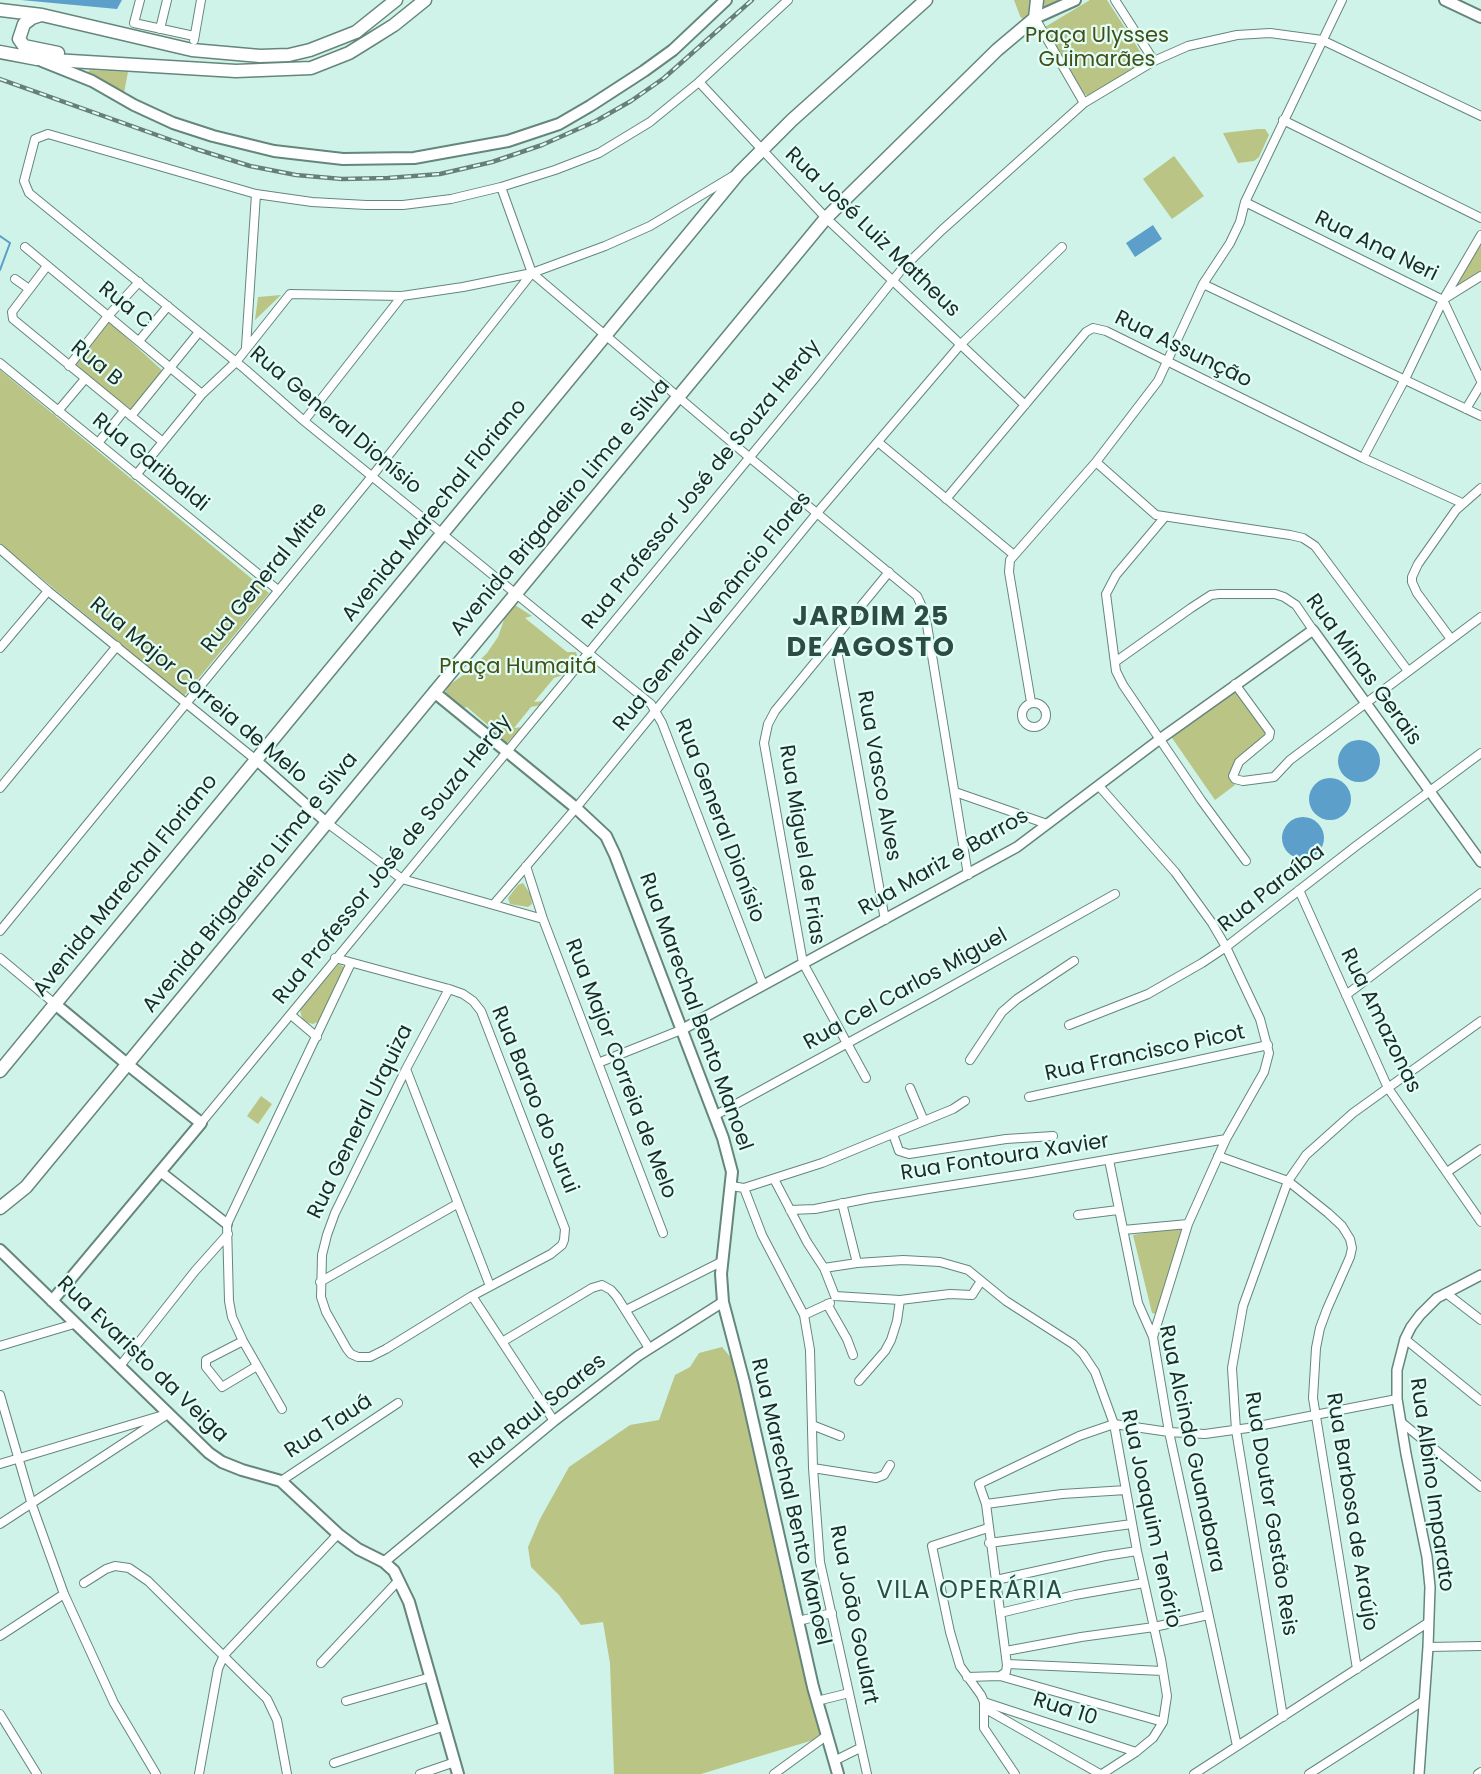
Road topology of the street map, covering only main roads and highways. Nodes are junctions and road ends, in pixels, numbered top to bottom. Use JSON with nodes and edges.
{"nodes":[{"id":1,"x":396,"y":0,"type":"edge"},
{"id":2,"x":424,"y":0,"type":"edge"},
{"id":3,"x":726,"y":0,"type":"edge"},
{"id":4,"x":926,"y":0,"type":"edge"},
{"id":5,"x":1037,"y":0,"type":"edge"},
{"id":6,"x":1075,"y":0,"type":"edge"},
{"id":7,"x":1445,"y":0,"type":"edge"},
{"id":8,"x":0,"y":10,"type":"edge"},
{"id":9,"x":42,"y":15,"type":"junction"},
{"id":10,"x":1481,"y":17,"type":"edge"},
{"id":11,"x":1035,"y":18,"type":"junction"},
{"id":12,"x":0,"y":52,"type":"edge"},
{"id":13,"x":37,"y":59,"type":"junction"},
{"id":14,"x":121,"y":64,"type":"junction"},
{"id":15,"x":434,"y":692,"type":"junction"},
{"id":16,"x":55,"y":1004,"type":"junction"},
{"id":17,"x":127,"y":1064,"type":"junction"},
{"id":18,"x":0,"y":1071,"type":"edge"},
{"id":19,"x":0,"y":1208,"type":"edge"},
{"id":20,"x":0,"y":1250,"type":"edge"},
{"id":21,"x":52,"y":1301,"type":"junction"},
{"id":22,"x":458,"y":1774,"type":"edge"},
{"id":23,"x":838,"y":1774,"type":"edge"}],
"edges":[{"from":1,"to":9,"type":"main road"},
{"from":2,"to":14,"type":"main road"},
{"from":3,"to":13,"type":"main road"},
{"from":4,"to":16,"type":"main road","name":"Avenida Marechal Floriano"},
{"from":5,"to":11,"type":"main road"},
{"from":6,"to":11,"type":"main road"},
{"from":7,"to":10,"type":"main road"},
{"from":8,"to":9,"type":"main road"},
{"from":9,"to":14,"type":"main road"},
{"from":11,"to":15,"type":"main road","name":"Avenida Brigadeiro Lima e Silva"},
{"from":12,"to":13,"type":"main road"},
{"from":13,"to":14,"type":"main road"},
{"from":15,"to":17,"type":"main road","name":"Avenida Brigadeiro Lima e Silva"},
{"from":15,"to":23,"type":"main road","name":"Rua Marechal Bento Manoel"},
{"from":16,"to":17,"type":"main road"},
{"from":16,"to":18,"type":"main road","name":"Avenida Marechal Floriano"},
{"from":17,"to":19,"type":"main road","name":"Avenida Brigadeiro Lima e Silva"},
{"from":17,"to":21,"type":"main road","name":"Rua Professor José de Souza Herdy"},
{"from":20,"to":21,"type":"main road","name":"Rua Evaristo da Veiga"},
{"from":21,"to":22,"type":"main road","name":"Rua Evaristo da Veiga"}]}
